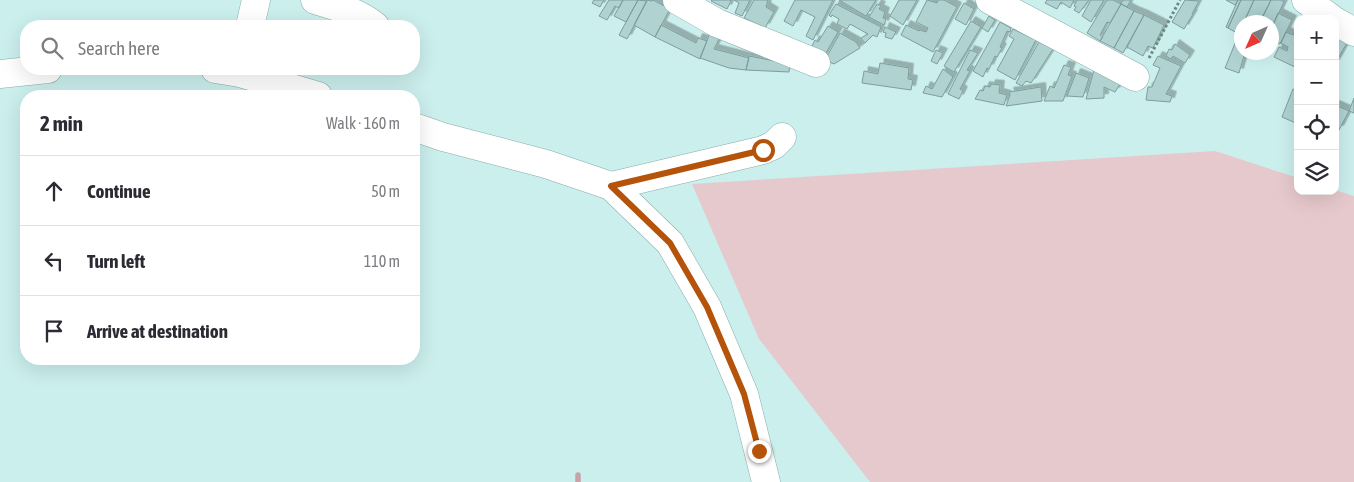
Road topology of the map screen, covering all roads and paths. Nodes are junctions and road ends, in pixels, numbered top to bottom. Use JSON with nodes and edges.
{"nodes":[{"id":1,"x":256,"y":0,"type":"edge"},
{"id":2,"x":315,"y":0,"type":"edge"},
{"id":3,"x":678,"y":0,"type":"edge"},
{"id":4,"x":990,"y":0,"type":"edge"},
{"id":5,"x":1180,"y":0,"type":"edge"},
{"id":6,"x":1306,"y":0,"type":"edge"},
{"id":7,"x":1327,"y":15,"type":"edge"},
{"id":8,"x":251,"y":20,"type":"edge"},
{"id":9,"x":367,"y":20,"type":"edge"},
{"id":10,"x":1339,"y":23,"type":"edge"},
{"id":11,"x":1354,"y":32,"type":"edge"},
{"id":12,"x":816,"y":63,"type":"dead end"},
{"id":13,"x":20,"y":72,"type":"edge"},
{"id":14,"x":0,"y":74,"type":"edge"},
{"id":15,"x":249,"y":75,"type":"edge"},
{"id":16,"x":1135,"y":77,"type":"joint"},
{"id":17,"x":298,"y":90,"type":"edge"},
{"id":18,"x":420,"y":130,"type":"edge"},
{"id":19,"x":782,"y":137,"type":"dead end"},
{"id":20,"x":611,"y":186,"type":"junction"},
{"id":21,"x":766,"y":482,"type":"edge"}],
"edges":[{"from":1,"to":8,"type":"street"},
{"from":2,"to":9,"type":"street"},
{"from":3,"to":12,"type":"street"},
{"from":4,"to":16,"type":"street"},
{"from":5,"to":16,"type":"path"},
{"from":6,"to":7,"type":"street"},
{"from":10,"to":11,"type":"street"},
{"from":13,"to":14,"type":"street"},
{"from":15,"to":17,"type":"street"},
{"from":18,"to":20,"type":"street"},
{"from":19,"to":20,"type":"street"},
{"from":20,"to":21,"type":"street"}]}
